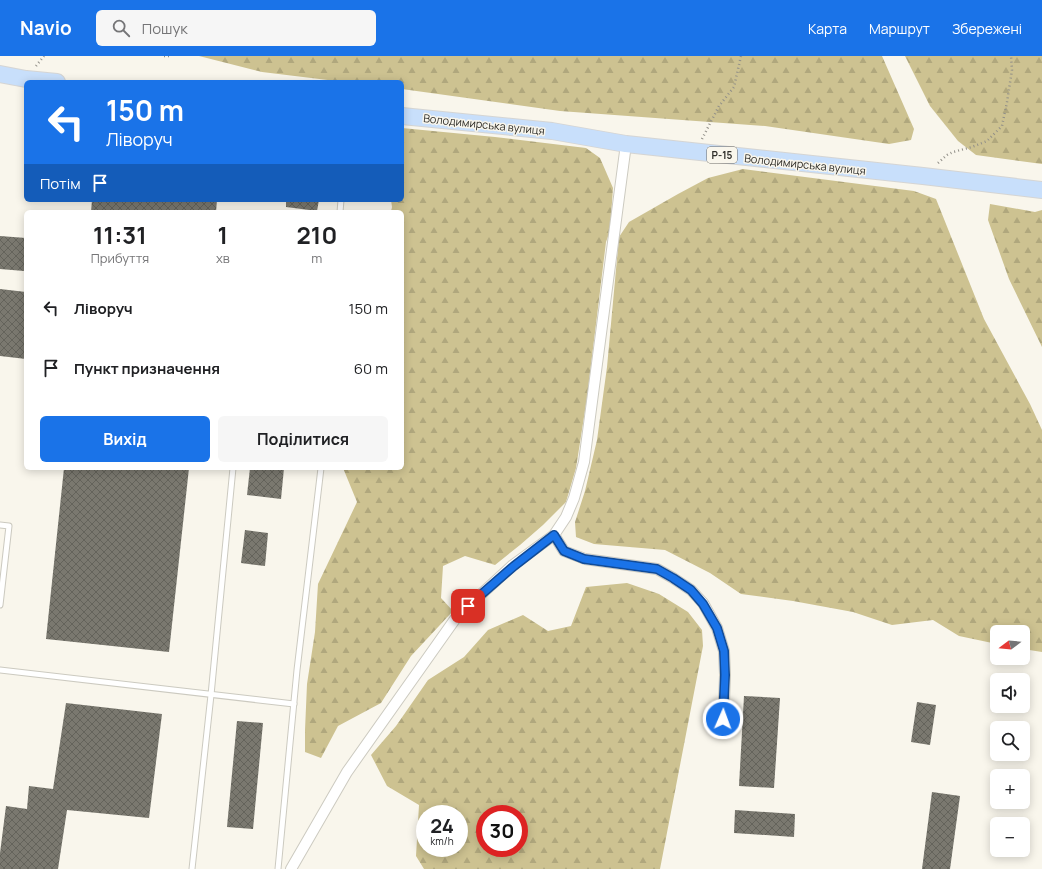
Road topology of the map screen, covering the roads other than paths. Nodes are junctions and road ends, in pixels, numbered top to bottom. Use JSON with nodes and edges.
{"nodes":[{"id":1,"x":0,"y":74,"type":"edge"},
{"id":2,"x":36,"y":80,"type":"edge"},
{"id":3,"x":404,"y":116,"type":"edge"},
{"id":4,"x":626,"y":144,"type":"junction"},
{"id":5,"x":1042,"y":190,"type":"edge"},
{"id":6,"x":233,"y":470,"type":"edge"},
{"id":7,"x":321,"y":470,"type":"edge"},
{"id":8,"x":0,"y":524,"type":"edge"},
{"id":9,"x":554,"y":535,"type":"junction"},
{"id":10,"x":0,"y":605,"type":"edge"},
{"id":11,"x":0,"y":670,"type":"edge"},
{"id":12,"x":210,"y":695,"type":"junction"},
{"id":13,"x":294,"y":704,"type":"junction"},
{"id":14,"x":723,"y":730,"type":"dead end"},
{"id":15,"x":192,"y":869,"type":"edge"},
{"id":16,"x":278,"y":869,"type":"edge"},
{"id":17,"x":291,"y":869,"type":"edge"}],
"edges":[{"from":1,"to":2,"type":"main road"},
{"from":3,"to":4,"type":"main road","name":"Володимирська вулиця","number":"Р-15"},
{"from":4,"to":5,"type":"main road","name":"Володимирська вулиця","number":"Р-15"},
{"from":4,"to":9,"type":"street"},
{"from":6,"to":12,"type":"lane"},
{"from":7,"to":13,"type":"lane"},
{"from":8,"to":10,"type":"lane"},
{"from":9,"to":14,"type":"street"},
{"from":9,"to":17,"type":"street"},
{"from":11,"to":12,"type":"lane"},
{"from":12,"to":13,"type":"lane"},
{"from":12,"to":15,"type":"lane"},
{"from":13,"to":16,"type":"lane"}]}
